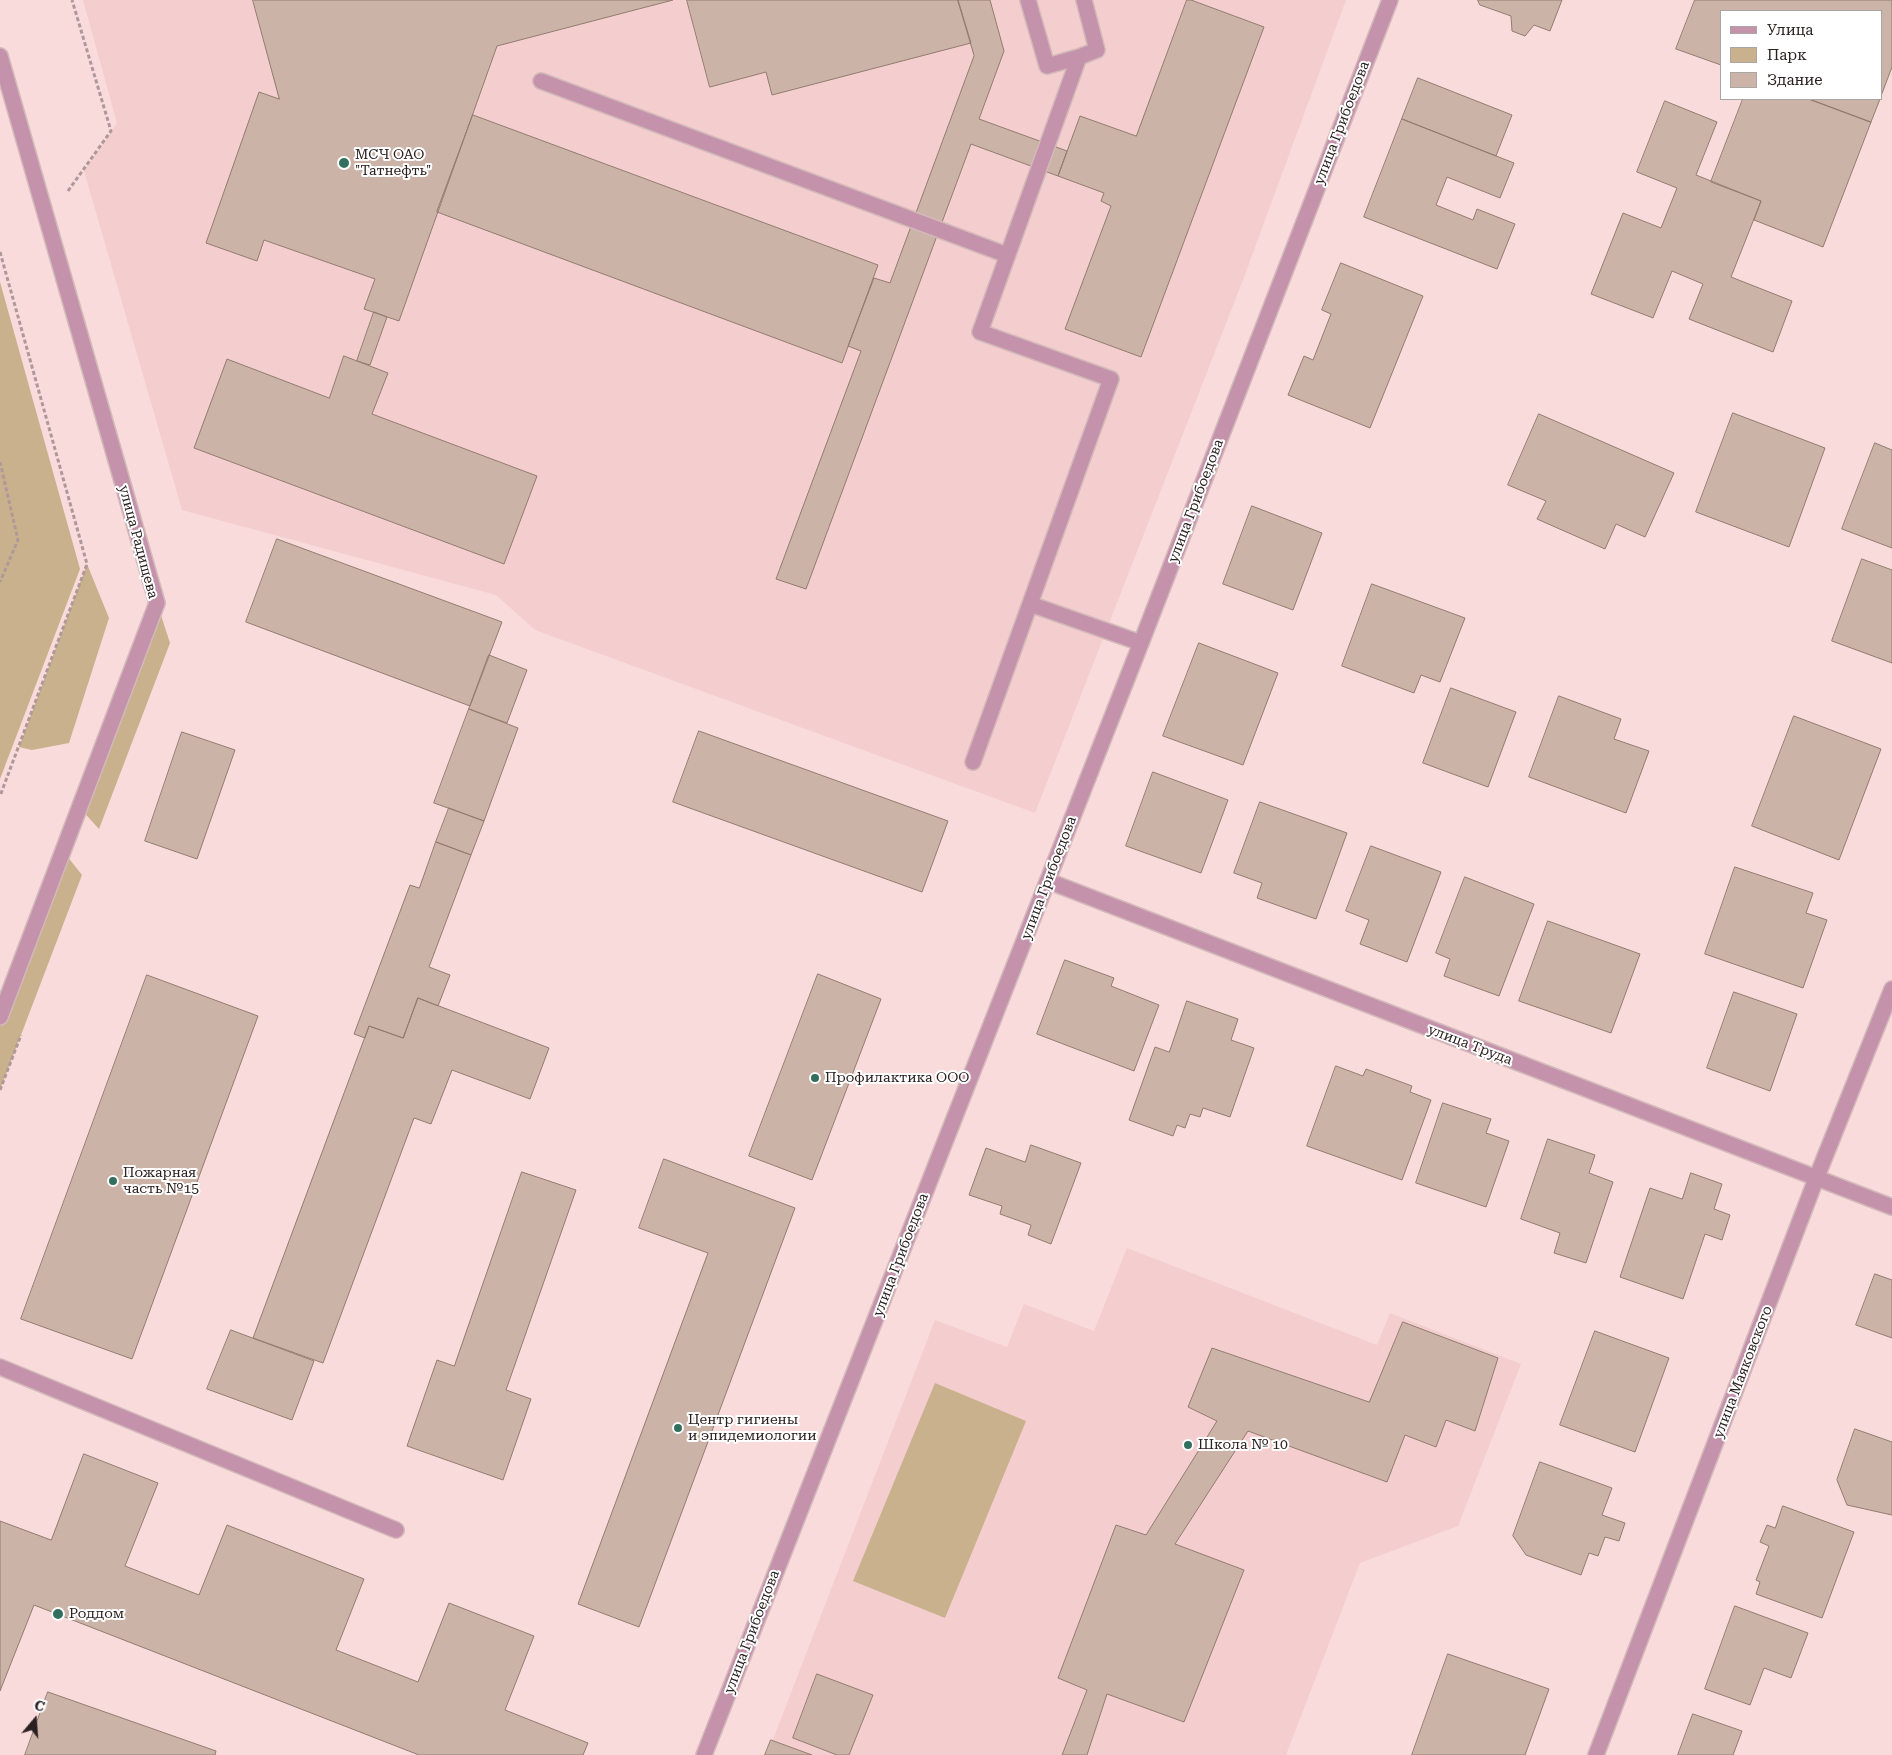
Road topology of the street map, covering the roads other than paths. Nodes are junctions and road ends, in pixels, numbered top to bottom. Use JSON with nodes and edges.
{"nodes":[{"id":1,"x":1028,"y":0,"type":"edge"},
{"id":2,"x":1084,"y":0,"type":"edge"},
{"id":3,"x":1390,"y":0,"type":"edge"},
{"id":4,"x":0,"y":56,"type":"edge"},
{"id":5,"x":1079,"y":58,"type":"junction"},
{"id":6,"x":541,"y":81,"type":"dead end"},
{"id":7,"x":1007,"y":255,"type":"junction"},
{"id":8,"x":1030,"y":604,"type":"junction"},
{"id":9,"x":1141,"y":643,"type":"junction"},
{"id":10,"x":973,"y":762,"type":"dead end"},
{"id":11,"x":1048,"y":882,"type":"junction"},
{"id":12,"x":1892,"y":989,"type":"edge"},
{"id":13,"x":0,"y":1017,"type":"edge"},
{"id":14,"x":1816,"y":1179,"type":"junction"},
{"id":15,"x":1892,"y":1207,"type":"edge"},
{"id":16,"x":0,"y":1367,"type":"edge"},
{"id":17,"x":396,"y":1530,"type":"dead end"},
{"id":18,"x":704,"y":1755,"type":"edge"},
{"id":19,"x":1596,"y":1755,"type":"edge"}],
"edges":[{"from":1,"to":5,"type":"street"},
{"from":2,"to":5,"type":"street"},
{"from":3,"to":9,"type":"street","name":"улица Грибоедова"},
{"from":4,"to":13,"type":"street","name":"улица Радищева"},
{"from":5,"to":7,"type":"street"},
{"from":6,"to":7,"type":"street"},
{"from":7,"to":8,"type":"street"},
{"from":8,"to":9,"type":"street"},
{"from":8,"to":10,"type":"street"},
{"from":9,"to":11,"type":"street","name":"улица Грибоедова"},
{"from":11,"to":14,"type":"street","name":"улица Труда"},
{"from":11,"to":18,"type":"street","name":"улица Грибоедова"},
{"from":12,"to":14,"type":"street","name":"улица Маяковского"},
{"from":14,"to":15,"type":"street","name":"улица Труда"},
{"from":14,"to":19,"type":"street","name":"улица Маяковского"},
{"from":16,"to":17,"type":"street"}]}
